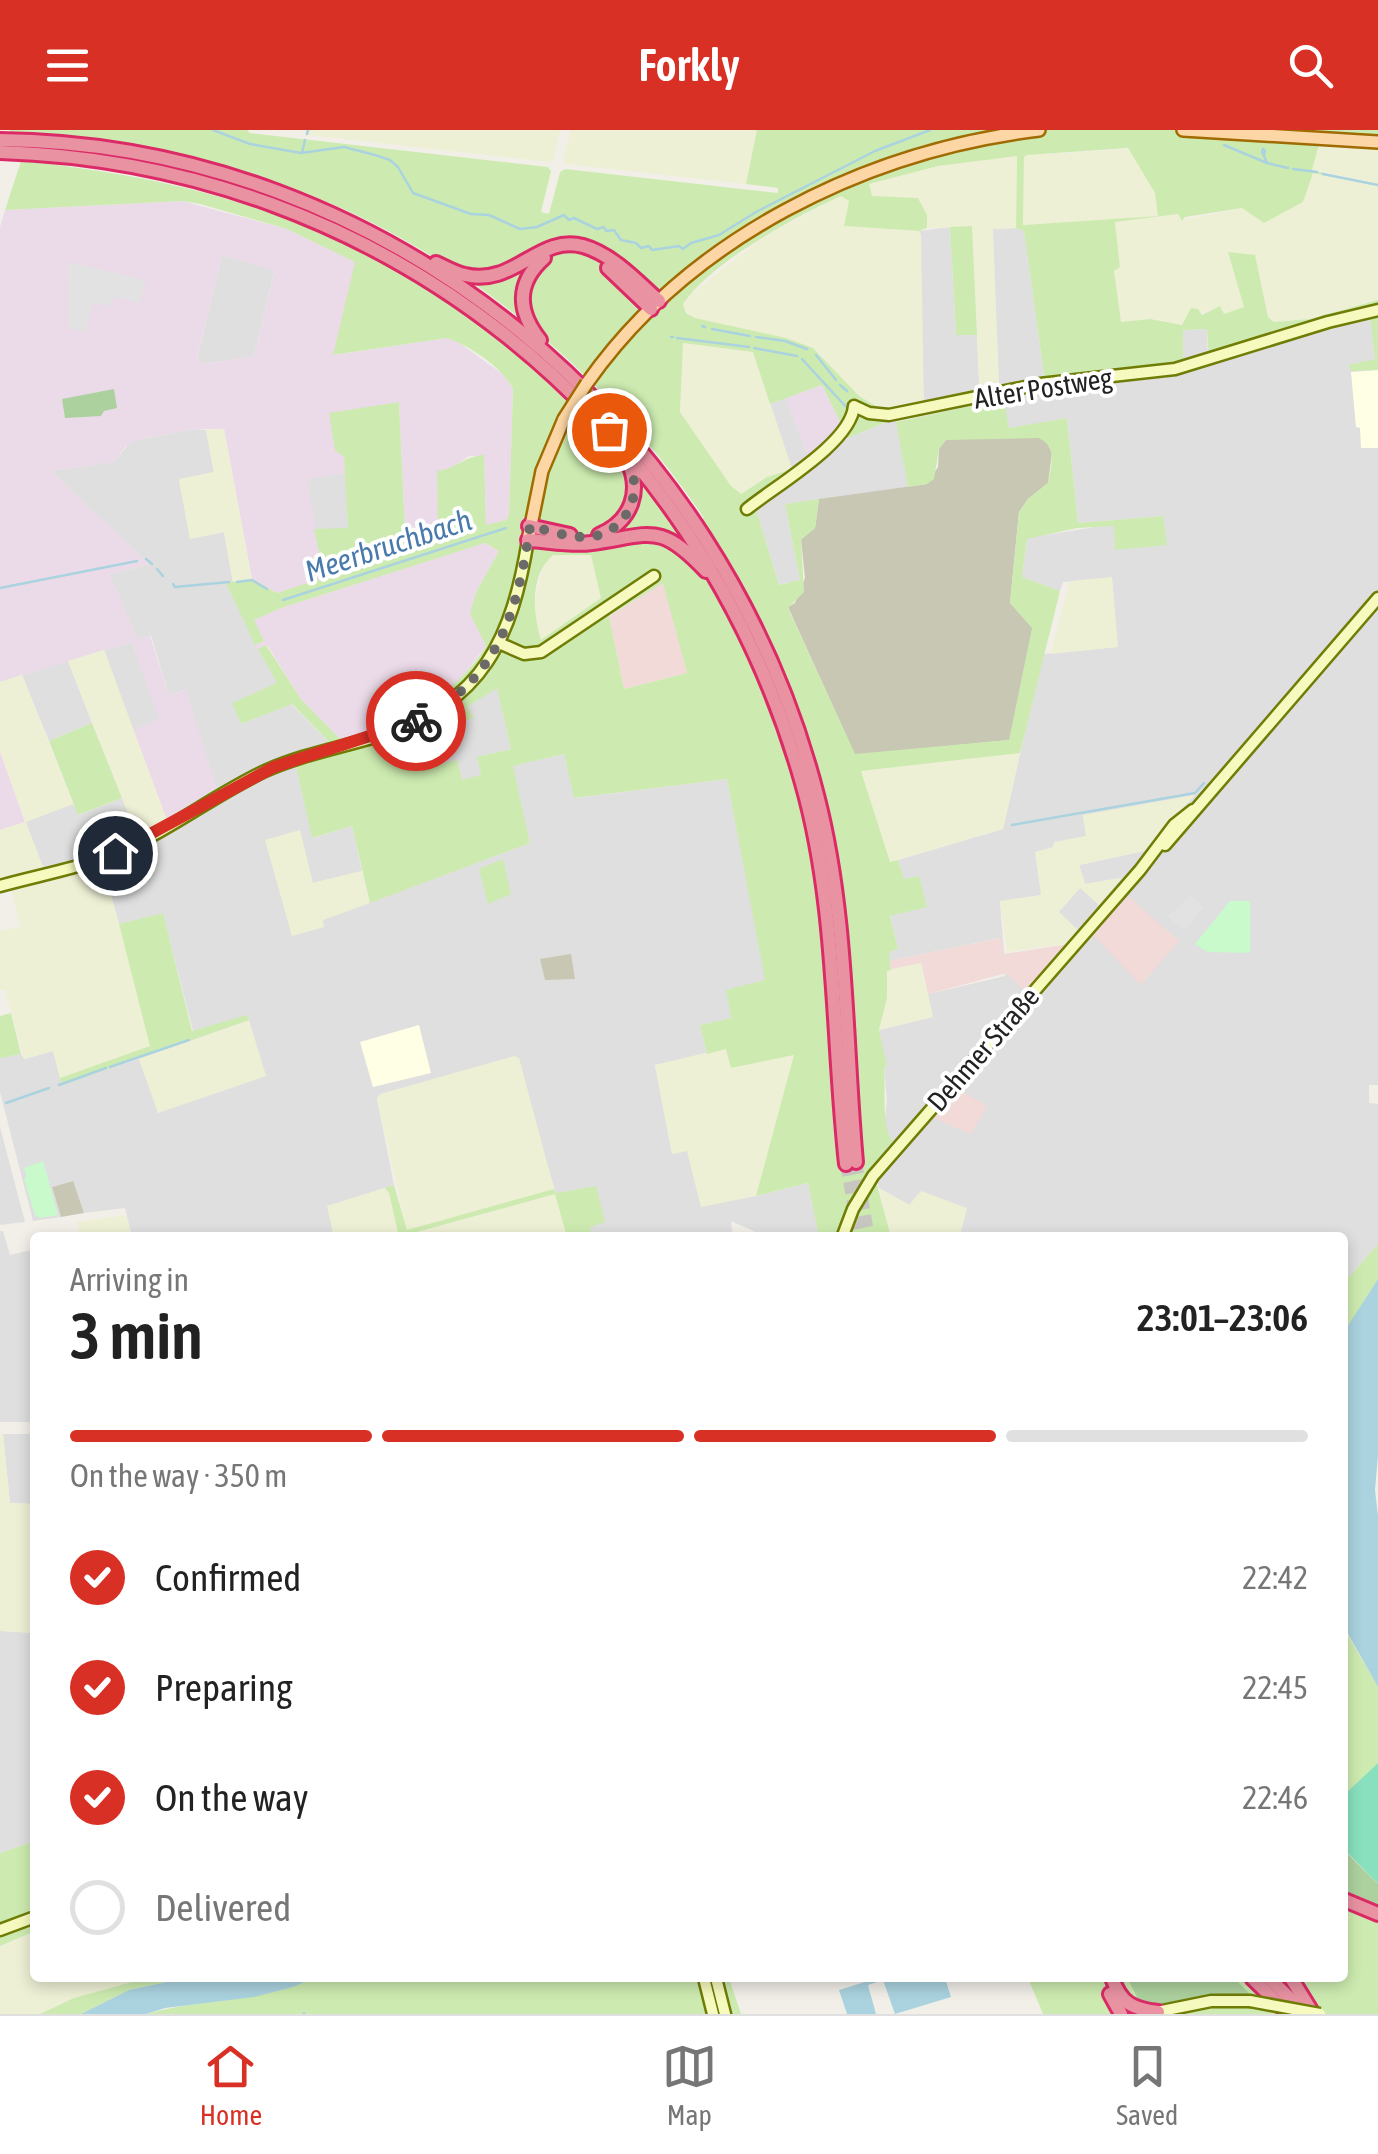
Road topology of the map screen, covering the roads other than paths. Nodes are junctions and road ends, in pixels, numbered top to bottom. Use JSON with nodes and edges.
{"nodes":[{"id":1,"x":1039,"y":130,"type":"edge"},
{"id":2,"x":1183,"y":130,"type":"edge"},
{"id":3,"x":0,"y":140,"type":"edge"},
{"id":4,"x":1378,"y":142,"type":"edge"},
{"id":5,"x":0,"y":152,"type":"edge"},
{"id":6,"x":390,"y":244,"type":"junction"},
{"id":7,"x":655,"y":305,"type":"junction"},
{"id":8,"x":1378,"y":310,"type":"edge"},
{"id":9,"x":554,"y":358,"type":"junction"},
{"id":10,"x":609,"y":430,"type":"junction"},
{"id":11,"x":747,"y":510,"type":"dead end"},
{"id":12,"x":528,"y":533,"type":"junction"},
{"id":13,"x":654,"y":576,"type":"dead end"},
{"id":14,"x":724,"y":590,"type":"junction"},
{"id":15,"x":1378,"y":598,"type":"edge"},
{"id":16,"x":499,"y":643,"type":"junction"},
{"id":17,"x":0,"y":886,"type":"edge"},
{"id":18,"x":844,"y":1232,"type":"edge"},
{"id":19,"x":1348,"y":1902,"type":"edge"},
{"id":20,"x":1378,"y":1914,"type":"edge"},
{"id":21,"x":30,"y":1918,"type":"edge"},
{"id":22,"x":0,"y":1930,"type":"edge"},
{"id":23,"x":705,"y":1982,"type":"edge"},
{"id":24,"x":717,"y":1982,"type":"edge"},
{"id":25,"x":1105,"y":1982,"type":"edge"},
{"id":26,"x":1114,"y":1982,"type":"edge"},
{"id":27,"x":1256,"y":1982,"type":"edge"},
{"id":28,"x":1274,"y":1982,"type":"edge"},
{"id":29,"x":1293,"y":1982,"type":"edge"},
{"id":30,"x":1111,"y":1997,"type":"junction"},
{"id":31,"x":1153,"y":2013,"type":"edge"},
{"id":32,"x":713,"y":2014,"type":"edge"},
{"id":33,"x":726,"y":2014,"type":"edge"},
{"id":34,"x":1110,"y":2014,"type":"edge"},
{"id":35,"x":1121,"y":2014,"type":"edge"},
{"id":36,"x":1288,"y":2014,"type":"edge"},
{"id":37,"x":1313,"y":2014,"type":"edge"}],
"edges":[{"from":1,"to":7,"type":"main road"},
{"from":2,"to":4,"type":"main road"},
{"from":3,"to":6,"type":"highway"},
{"from":5,"to":10,"type":"highway"},
{"from":6,"to":7,"type":"highway"},
{"from":6,"to":9,"type":"highway"},
{"from":7,"to":9,"type":"highway"},
{"from":7,"to":12,"type":"main road","bridge":true},
{"from":8,"to":11,"type":"street","name":"Alter Postweg"},
{"from":9,"to":14,"type":"highway"},
{"from":10,"to":12,"type":"highway"},
{"from":10,"to":14,"type":"highway"},
{"from":12,"to":14,"type":"highway"},
{"from":12,"to":16,"type":"street"},
{"from":13,"to":16,"type":"street"},
{"from":15,"to":18,"type":"street","name":"Dehmer Straße"},
{"from":16,"to":17,"type":"street"},
{"from":19,"to":20,"type":"highway"},
{"from":21,"to":22,"type":"street"},
{"from":23,"to":32,"type":"street"},
{"from":24,"to":33,"type":"street"},
{"from":25,"to":30,"type":"highway"},
{"from":26,"to":31,"type":"highway"},
{"from":27,"to":36,"type":"highway"},
{"from":28,"to":37,"type":"highway"},
{"from":29,"to":37,"type":"highway"},
{"from":30,"to":34,"type":"highway"},
{"from":30,"to":35,"type":"highway"},
{"from":31,"to":37,"type":"street","bridge":true}]}
